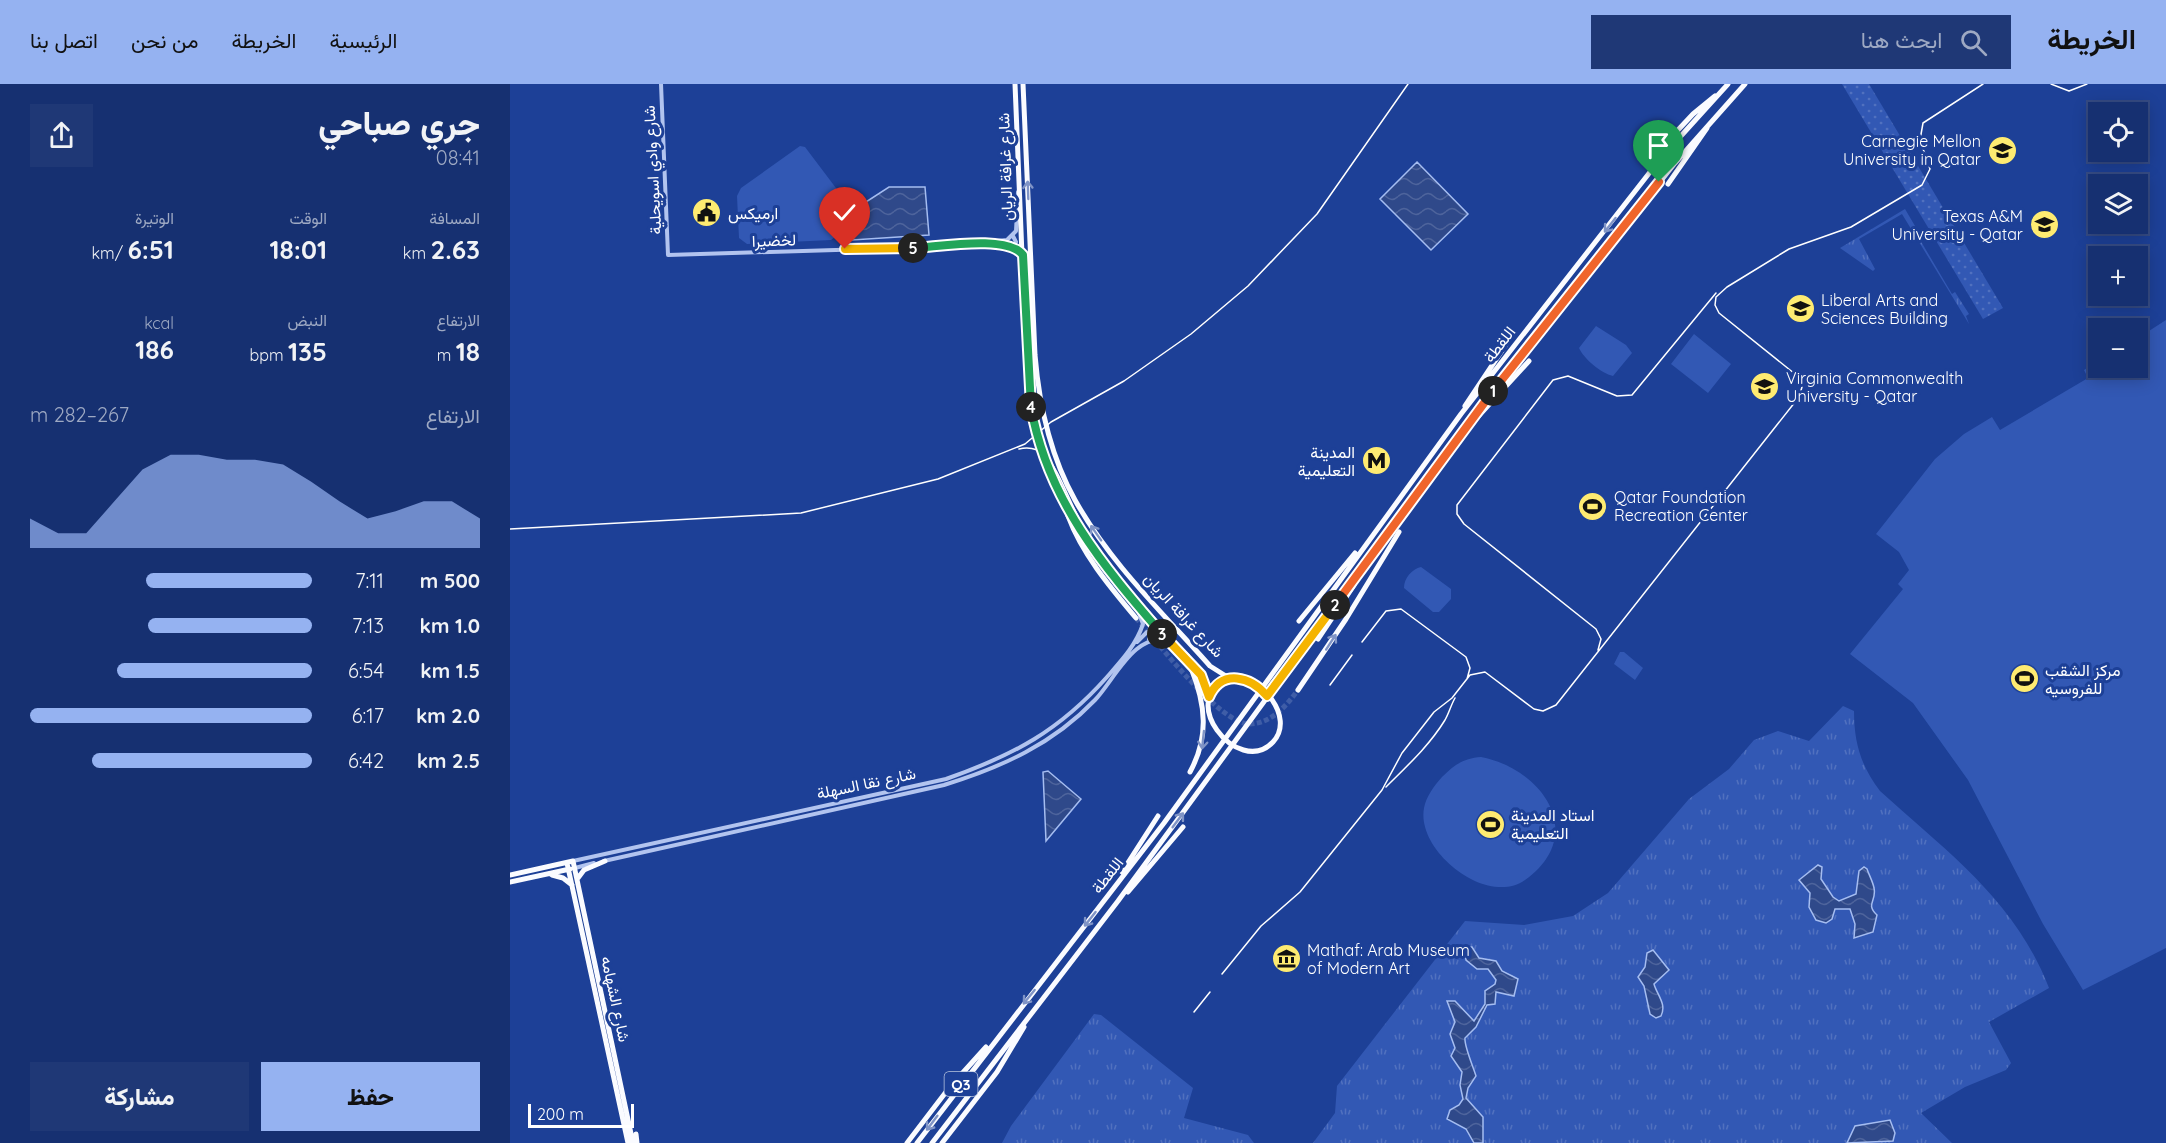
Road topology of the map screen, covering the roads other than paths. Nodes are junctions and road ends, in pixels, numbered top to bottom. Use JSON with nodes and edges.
{"nodes":[{"id":1,"x":661,"y":84,"type":"edge"},
{"id":2,"x":1015,"y":84,"type":"edge"},
{"id":3,"x":1023,"y":84,"type":"edge"},
{"id":4,"x":1728,"y":84,"type":"edge"},
{"id":5,"x":1745,"y":84,"type":"edge"},
{"id":6,"x":1721,"y":91,"type":"junction"},
{"id":7,"x":1715,"y":115,"type":"junction"},
{"id":8,"x":1648,"y":162,"type":"dead end"},
{"id":9,"x":1668,"y":183,"type":"dead end"},
{"id":10,"x":1019,"y":186,"type":"junction"},
{"id":11,"x":1013,"y":236,"type":"junction"},
{"id":12,"x":989,"y":243,"type":"junction"},
{"id":13,"x":1013,"y":246,"type":"junction"},
{"id":14,"x":668,"y":255,"type":"joint"},
{"id":15,"x":1023,"y":255,"type":"junction"},
{"id":16,"x":1509,"y":340,"type":"dead end"},
{"id":17,"x":1529,"y":361,"type":"dead end"},
{"id":18,"x":1461,"y":414,"type":"junction"},
{"id":19,"x":1450,"y":448,"type":"junction"},
{"id":20,"x":1063,"y":503,"type":"junction"},
{"id":21,"x":1385,"y":518,"type":"junction"},
{"id":22,"x":1394,"y":523,"type":"junction"},
{"id":23,"x":1399,"y":532,"type":"dead end"},
{"id":24,"x":1130,"y":598,"type":"junction"},
{"id":25,"x":1136,"y":618,"type":"tunnel mouth"},
{"id":26,"x":1299,"y":621,"type":"dead end"},
{"id":27,"x":1149,"y":639,"type":"junction"},
{"id":28,"x":1318,"y":639,"type":"dead end"},
{"id":29,"x":1169,"y":641,"type":"junction"},
{"id":30,"x":1131,"y":650,"type":"junction"},
{"id":31,"x":1190,"y":664,"type":"junction"},
{"id":32,"x":1229,"y":678,"type":"junction"},
{"id":33,"x":1261,"y":690,"type":"junction"},
{"id":34,"x":1298,"y":690,"type":"tunnel mouth"},
{"id":35,"x":1267,"y":696,"type":"junction"},
{"id":36,"x":1209,"y":697,"type":"junction"},
{"id":37,"x":1226,"y":738,"type":"junction"},
{"id":38,"x":1233,"y":745,"type":"junction"},
{"id":39,"x":1190,"y":772,"type":"dead end"},
{"id":40,"x":1158,"y":816,"type":"dead end"},
{"id":41,"x":1183,"y":827,"type":"dead end"},
{"id":42,"x":605,"y":861,"type":"junction"},
{"id":43,"x":571,"y":865,"type":"junction"},
{"id":44,"x":510,"y":875,"type":"edge"},
{"id":45,"x":544,"y":875,"type":"junction"},
{"id":46,"x":577,"y":880,"type":"junction"},
{"id":47,"x":510,"y":882,"type":"edge"},
{"id":48,"x":572,"y":885,"type":"junction"},
{"id":49,"x":1116,"y":886,"type":"junction"},
{"id":50,"x":1118,"y":901,"type":"junction"},
{"id":51,"x":590,"y":956,"type":"junction"},
{"id":52,"x":600,"y":967,"type":"dead end"},
{"id":53,"x":586,"y":969,"type":"dead end"},
{"id":54,"x":591,"y":995,"type":"dead end"},
{"id":55,"x":597,"y":1002,"type":"junction"},
{"id":56,"x":1038,"y":1005,"type":"junction"},
{"id":57,"x":608,"y":1007,"type":"dead end"},
{"id":58,"x":607,"y":1020,"type":"junction"},
{"id":59,"x":1005,"y":1026,"type":"junction"},
{"id":60,"x":636,"y":1134,"type":"dead end"},
{"id":61,"x":628,"y":1143,"type":"edge"},
{"id":62,"x":635,"y":1143,"type":"edge"},
{"id":63,"x":907,"y":1143,"type":"edge"},
{"id":64,"x":917,"y":1143,"type":"edge"},
{"id":65,"x":932,"y":1143,"type":"edge"},
{"id":66,"x":942,"y":1143,"type":"edge"}],
"edges":[{"from":1,"to":14,"type":"street","name":"شارع وادي اسويحلية"},
{"from":2,"to":10,"type":"main road","name":"شارع غرافة الريان"},
{"from":32,"to":3,"type":"main road","name":"شارع غرافة الريان","one_way":true},
{"from":4,"to":6,"type":"main road","name":"اللقطة"},
{"from":5,"to":7,"type":"main road","name":"اللقطة"},
{"from":6,"to":8,"type":"main road"},
{"from":6,"to":18,"type":"main road","name":"اللقطة","one_way":true},
{"from":7,"to":9,"type":"main road"},
{"from":7,"to":19,"type":"main road","name":"اللقطة"},
{"from":10,"to":11,"type":"street"},
{"from":10,"to":15,"type":"main road","name":"شارع غرافة الريان"},
{"from":11,"to":12,"type":"street","name":"لخضيرا"},
{"from":11,"to":13,"type":"street"},
{"from":12,"to":13,"type":"street","name":"لخضيرا"},
{"from":12,"to":14,"type":"street","name":"لخضيرا"},
{"from":13,"to":15,"type":"street"},
{"from":15,"to":20,"type":"main road","name":"شارع غرافة الريان"},
{"from":16,"to":18,"type":"main road"},
{"from":17,"to":19,"type":"main road"},
{"from":18,"to":21,"type":"main road","name":"اللقطة"},
{"from":19,"to":22,"type":"main road","name":"اللقطة"},
{"from":20,"to":24,"type":"main road","name":"شارع غرافة الريان"},
{"from":20,"to":25,"type":"main road"},
{"from":21,"to":26,"type":"main road"},
{"from":21,"to":33,"type":"main road","name":"اللقطة"},
{"from":22,"to":28,"type":"main road"},
{"from":22,"to":35,"type":"main road","name":"اللقطة"},
{"from":34,"to":23,"type":"main road","one_way":true},
{"from":24,"to":29,"type":"main road","name":"شارع غرافة الريان"},
{"from":24,"to":30,"type":"street","name":"شارع نقا السهلة"},
{"from":27,"to":29,"type":"street"},
{"from":27,"to":30,"type":"street"},
{"from":27,"to":42,"type":"street","name":"شارع نقا السهلة"},
{"from":29,"to":31,"type":"main road","name":"شارع غرافة الريان"},
{"from":30,"to":43,"type":"street","name":"شارع نقا السهلة"},
{"from":31,"to":36,"type":"main road","name":"شارع غرافة الريان"},
{"from":31,"to":39,"type":"main road","one_way":true},
{"from":32,"to":33,"type":"main road"},
{"from":32,"to":36,"type":"main road"},
{"from":33,"to":35,"type":"main road"},
{"from":33,"to":37,"type":"main road","name":"اللقطة"},
{"from":35,"to":38,"type":"main road","name":"اللقطة"},
{"from":35,"to":38,"type":"main road"},
{"from":36,"to":37,"type":"main road"},
{"from":37,"to":38,"type":"main road"},
{"from":37,"to":49,"type":"main road","name":"اللقطة"},
{"from":50,"to":38,"type":"main road","name":"اللقطة","one_way":true},
{"from":40,"to":49,"type":"main road"},
{"from":41,"to":50,"type":"main road"},
{"from":42,"to":43,"type":"street","name":"شارع نقا السهلة"},
{"from":42,"to":46,"type":"main road"},
{"from":43,"to":44,"type":"main road","name":"شارع نقا السهلة"},
{"from":43,"to":45,"type":"main road","name":"شارع نقا السهلة"},
{"from":43,"to":46,"type":"main road","name":"شارع الشهامه"},
{"from":43,"to":48,"type":"main road","name":"شارع الشهامه"},
{"from":45,"to":47,"type":"main road","name":"شارع نقا السهلة"},
{"from":45,"to":48,"type":"main road"},
{"from":46,"to":51,"type":"main road","name":"شارع الشهامه"},
{"from":48,"to":51,"type":"main road","name":"شارع الشهامه"},
{"from":49,"to":59,"type":"main road","name":"اللقطة","one_way":true},
{"from":50,"to":56,"type":"main road","name":"اللقطة"},
{"from":51,"to":52,"type":"main road"},
{"from":51,"to":53,"type":"main road"},
{"from":51,"to":55,"type":"main road","name":"شارع الشهامه"},
{"from":51,"to":58,"type":"main road","name":"شارع الشهامه"},
{"from":54,"to":55,"type":"main road"},
{"from":55,"to":61,"type":"main road","name":"شارع الشهامه"},
{"from":56,"to":65,"type":"main road"},
{"from":56,"to":66,"type":"main road"},
{"from":57,"to":58,"type":"main road"},
{"from":58,"to":62,"type":"main road","name":"شارع الشهامه"},
{"from":59,"to":63,"type":"main road"},
{"from":59,"to":64,"type":"main road","number":"Q3","one_way":true},
{"from":60,"to":62,"type":"main road"}]}
